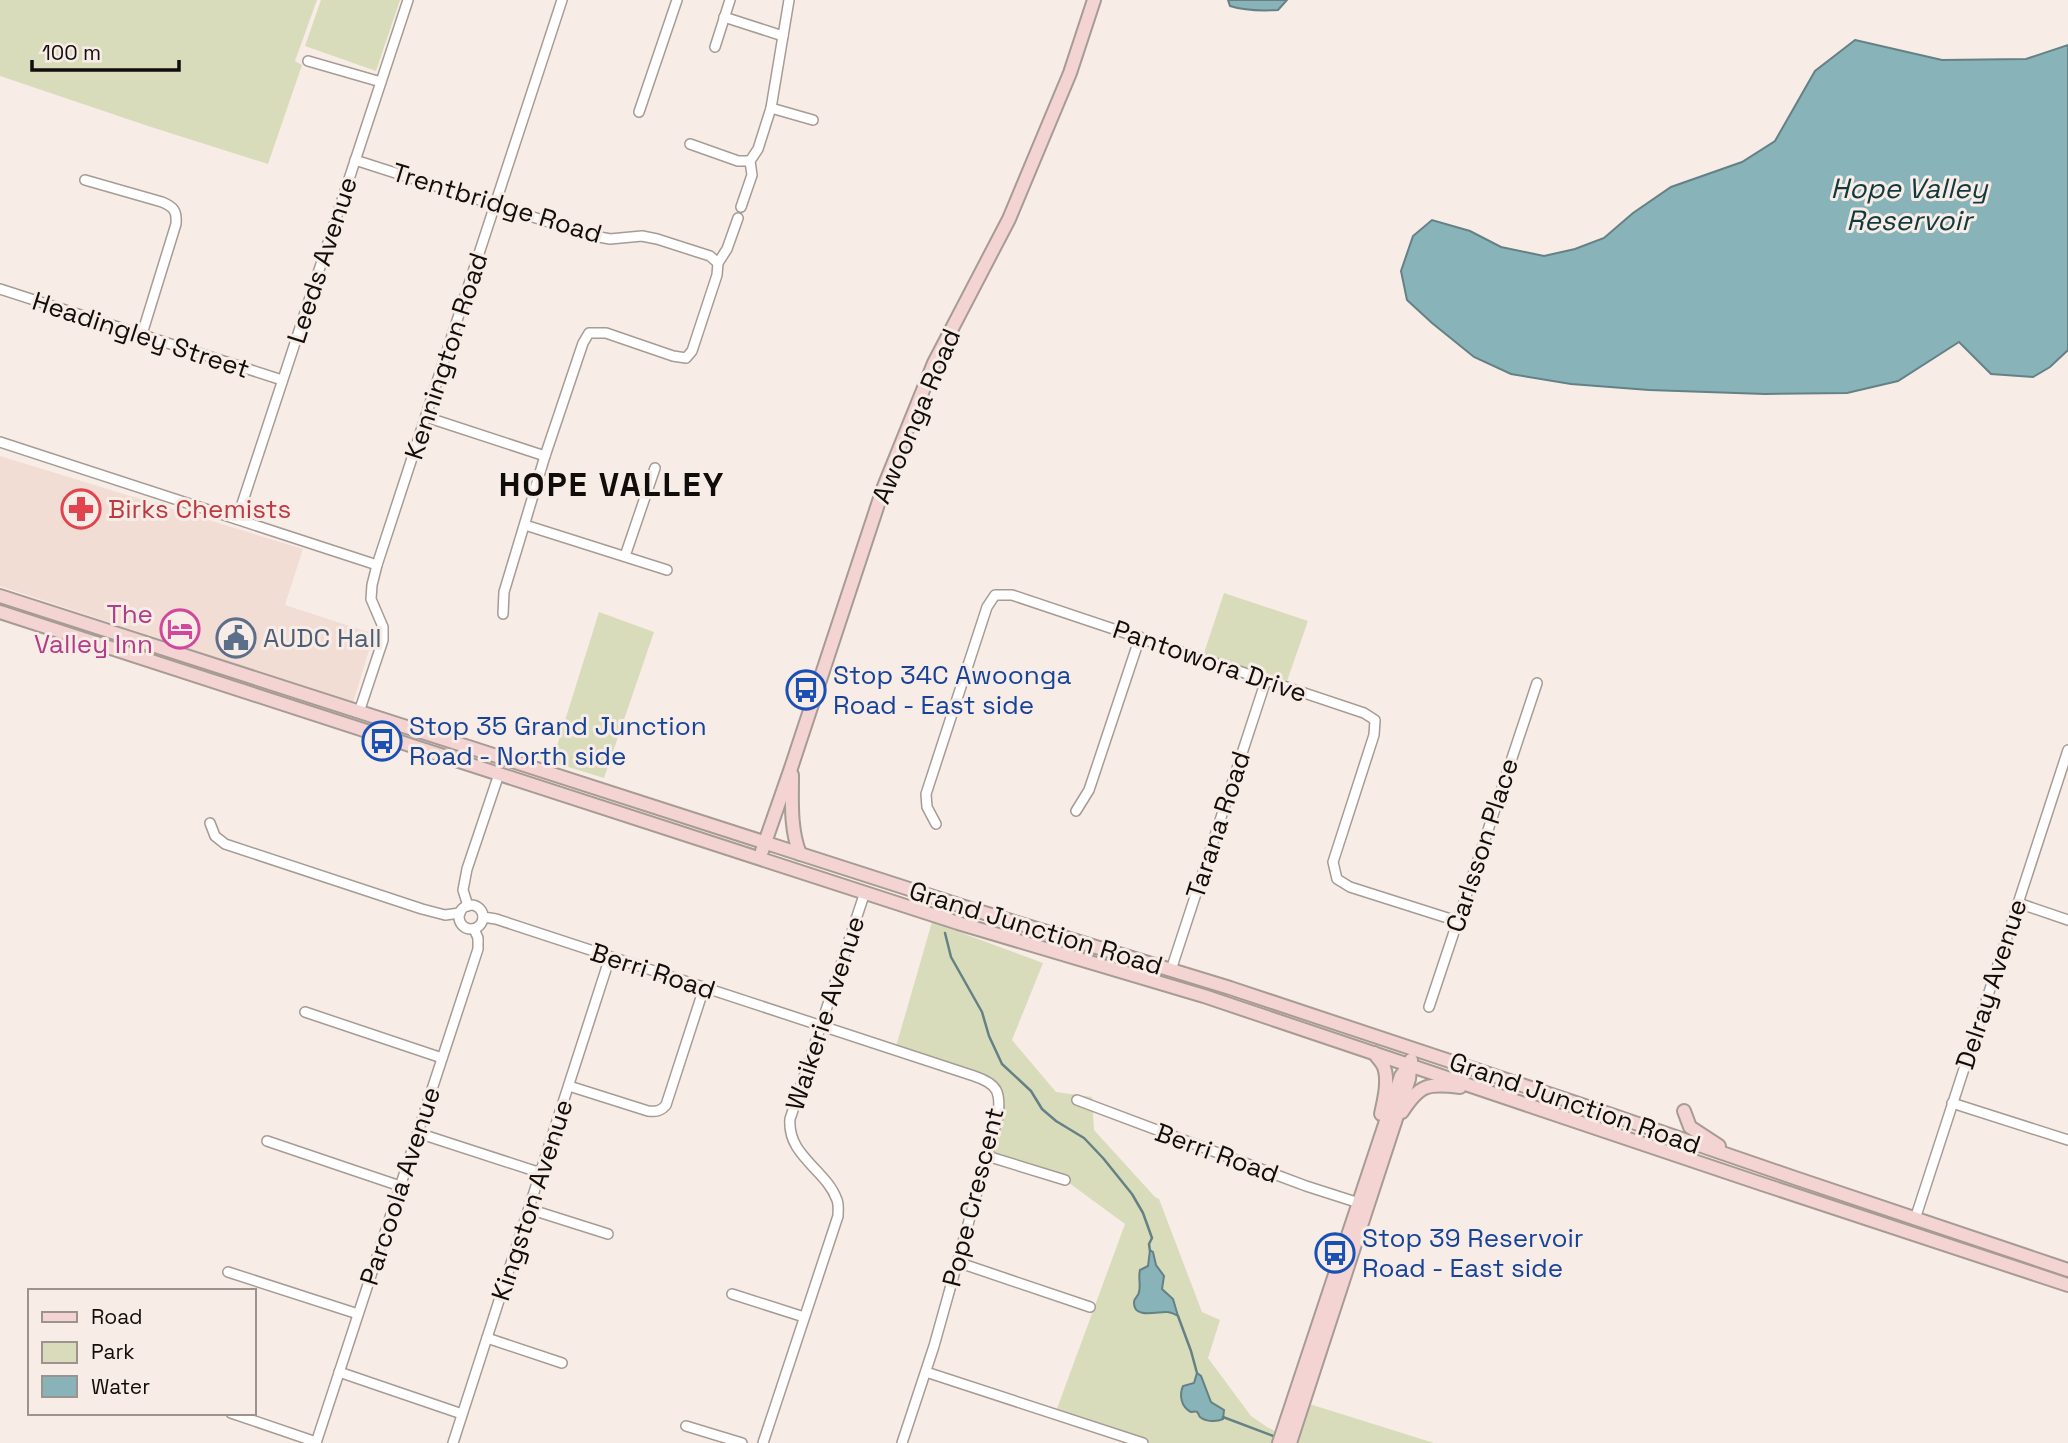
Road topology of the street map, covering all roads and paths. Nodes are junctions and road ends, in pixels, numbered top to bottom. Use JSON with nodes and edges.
{"nodes":[{"id":1,"x":408,"y":0,"type":"edge"},
{"id":2,"x":562,"y":0,"type":"edge"},
{"id":3,"x":677,"y":0,"type":"edge"},
{"id":4,"x":730,"y":0,"type":"edge"},
{"id":5,"x":789,"y":0,"type":"edge"},
{"id":6,"x":1094,"y":0,"type":"edge"},
{"id":7,"x":724,"y":17,"type":"junction"},
{"id":8,"x":783,"y":36,"type":"junction"},
{"id":9,"x":715,"y":47,"type":"dead end"},
{"id":10,"x":308,"y":61,"type":"dead end"},
{"id":11,"x":381,"y":82,"type":"junction"},
{"id":12,"x":771,"y":107,"type":"junction"},
{"id":13,"x":639,"y":112,"type":"dead end"},
{"id":14,"x":813,"y":120,"type":"dead end"},
{"id":15,"x":690,"y":144,"type":"dead end"},
{"id":16,"x":355,"y":160,"type":"junction"},
{"id":17,"x":750,"y":160,"type":"junction"},
{"id":18,"x":85,"y":180,"type":"dead end"},
{"id":19,"x":495,"y":206,"type":"junction"},
{"id":20,"x":741,"y":207,"type":"dead end"},
{"id":21,"x":738,"y":218,"type":"dead end"},
{"id":22,"x":718,"y":263,"type":"junction"},
{"id":23,"x":0,"y":289,"type":"edge"},
{"id":24,"x":142,"y":334,"type":"junction"},
{"id":25,"x":282,"y":380,"type":"junction"},
{"id":26,"x":426,"y":416,"type":"junction"},
{"id":27,"x":0,"y":442,"type":"edge"},
{"id":28,"x":545,"y":456,"type":"junction"},
{"id":29,"x":655,"y":468,"type":"dead end"},
{"id":30,"x":237,"y":519,"type":"junction"},
{"id":31,"x":525,"y":525,"type":"junction"},
{"id":32,"x":625,"y":556,"type":"junction"},
{"id":33,"x":377,"y":565,"type":"junction"},
{"id":34,"x":667,"y":570,"type":"dead end"},
{"id":35,"x":0,"y":596,"type":"edge"},
{"id":36,"x":28,"y":605,"type":"junction"},
{"id":37,"x":6,"y":614,"type":"edge"},
{"id":38,"x":56,"y":614,"type":"junction"},
{"id":39,"x":503,"y":614,"type":"dead end"},
{"id":40,"x":74,"y":636,"type":"junction"},
{"id":41,"x":1140,"y":637,"type":"junction"},
{"id":42,"x":184,"y":656,"type":"junction"},
{"id":43,"x":179,"y":670,"type":"junction"},
{"id":44,"x":1266,"y":680,"type":"junction"},
{"id":45,"x":1536,"y":682,"type":"dead end"},
{"id":46,"x":359,"y":712,"type":"junction"},
{"id":47,"x":354,"y":727,"type":"junction"},
{"id":48,"x":2068,"y":750,"type":"edge"},
{"id":49,"x":503,"y":759,"type":"junction"},
{"id":50,"x":791,"y":768,"type":"junction"},
{"id":51,"x":499,"y":774,"type":"junction"},
{"id":52,"x":1076,"y":811,"type":"dead end"},
{"id":53,"x":210,"y":823,"type":"dead end"},
{"id":54,"x":936,"y":824,"type":"dead end"},
{"id":55,"x":765,"y":843,"type":"junction"},
{"id":56,"x":800,"y":854,"type":"junction"},
{"id":57,"x":759,"y":858,"type":"junction"},
{"id":58,"x":865,"y":892,"type":"junction"},
{"id":59,"x":2018,"y":903,"type":"junction"},
{"id":60,"x":468,"y":906,"type":"junction"},
{"id":61,"x":460,"y":913,"type":"junction"},
{"id":62,"x":483,"y":917,"type":"junction"},
{"id":63,"x":2068,"y":920,"type":"edge"},
{"id":64,"x":1457,"y":921,"type":"junction"},
{"id":65,"x":474,"y":929,"type":"junction"},
{"id":66,"x":610,"y":957,"type":"junction"},
{"id":67,"x":1171,"y":970,"type":"junction"},
{"id":68,"x":1143,"y":978,"type":"junction"},
{"id":69,"x":704,"y":988,"type":"junction"},
{"id":70,"x":1205,"y":996,"type":"junction"},
{"id":71,"x":1429,"y":1007,"type":"dead end"},
{"id":72,"x":306,"y":1012,"type":"dead end"},
{"id":73,"x":822,"y":1026,"type":"junction"},
{"id":74,"x":1414,"y":1049,"type":"junction"},
{"id":75,"x":1374,"y":1053,"type":"junction"},
{"id":76,"x":442,"y":1058,"type":"junction"},
{"id":77,"x":1410,"y":1065,"type":"junction"},
{"id":78,"x":569,"y":1086,"type":"junction"},
{"id":79,"x":1485,"y":1090,"type":"junction"},
{"id":80,"x":1077,"y":1100,"type":"dead end"},
{"id":81,"x":1952,"y":1103,"type":"junction"},
{"id":82,"x":1684,"y":1111,"type":"dead end"},
{"id":83,"x":1393,"y":1126,"type":"junction"},
{"id":84,"x":1658,"y":1131,"type":"junction"},
{"id":85,"x":418,"y":1133,"type":"junction"},
{"id":86,"x":1674,"y":1136,"type":"junction"},
{"id":87,"x":2068,"y":1140,"type":"edge"},
{"id":88,"x":267,"y":1141,"type":"dead end"},
{"id":89,"x":1653,"y":1147,"type":"junction"},
{"id":90,"x":1668,"y":1152,"type":"junction"},
{"id":91,"x":987,"y":1156,"type":"junction"},
{"id":92,"x":1742,"y":1160,"type":"junction"},
{"id":93,"x":1369,"y":1172,"type":"junction"},
{"id":94,"x":541,"y":1173,"type":"junction"},
{"id":95,"x":1065,"y":1180,"type":"dead end"},
{"id":96,"x":400,"y":1186,"type":"junction"},
{"id":97,"x":1363,"y":1204,"type":"junction"},
{"id":98,"x":529,"y":1209,"type":"junction"},
{"id":99,"x":1914,"y":1219,"type":"junction"},
{"id":100,"x":1910,"y":1233,"type":"junction"},
{"id":101,"x":608,"y":1234,"type":"dead end"},
{"id":102,"x":1990,"y":1243,"type":"junction"},
{"id":103,"x":957,"y":1262,"type":"junction"},
{"id":104,"x":2068,"y":1270,"type":"edge"},
{"id":105,"x":228,"y":1272,"type":"dead end"},
{"id":106,"x":2042,"y":1276,"type":"junction"},
{"id":107,"x":2068,"y":1285,"type":"edge"},
{"id":108,"x":732,"y":1294,"type":"dead end"},
{"id":109,"x":1090,"y":1307,"type":"dead end"},
{"id":110,"x":358,"y":1314,"type":"junction"},
{"id":111,"x":804,"y":1317,"type":"junction"},
{"id":112,"x":487,"y":1338,"type":"junction"},
{"id":113,"x":562,"y":1363,"type":"dead end"},
{"id":114,"x":339,"y":1372,"type":"junction"},
{"id":115,"x":926,"y":1372,"type":"junction"},
{"id":116,"x":462,"y":1413,"type":"junction"},
{"id":117,"x":237,"y":1415,"type":"edge"},
{"id":118,"x":1291,"y":1423,"type":"junction"},
{"id":119,"x":687,"y":1426,"type":"dead end"},
{"id":120,"x":316,"y":1443,"type":"edge"},
{"id":121,"x":453,"y":1443,"type":"edge"},
{"id":122,"x":743,"y":1443,"type":"edge"},
{"id":123,"x":763,"y":1443,"type":"edge"},
{"id":124,"x":902,"y":1443,"type":"edge"},
{"id":125,"x":1143,"y":1443,"type":"edge"},
{"id":126,"x":1279,"y":1443,"type":"edge"},
{"id":127,"x":1290,"y":1443,"type":"edge"}],
"edges":[{"from":1,"to":11,"type":"street","name":"Leeds Avenue"},
{"from":2,"to":19,"type":"street","name":"Kennington Road"},
{"from":3,"to":13,"type":"street"},
{"from":4,"to":7,"type":"street"},
{"from":5,"to":8,"type":"street"},
{"from":6,"to":50,"type":"main road","name":"Awoonga Road"},
{"from":7,"to":8,"type":"street"},
{"from":7,"to":9,"type":"street"},
{"from":8,"to":12,"type":"street"},
{"from":10,"to":11,"type":"street"},
{"from":11,"to":16,"type":"street","name":"Leeds Avenue"},
{"from":12,"to":14,"type":"street"},
{"from":12,"to":17,"type":"street"},
{"from":15,"to":17,"type":"street"},
{"from":16,"to":19,"type":"street","name":"Trentbridge Road"},
{"from":16,"to":25,"type":"street","name":"Leeds Avenue"},
{"from":17,"to":20,"type":"street"},
{"from":18,"to":24,"type":"street"},
{"from":19,"to":22,"type":"street","name":"Trentbridge Road"},
{"from":19,"to":26,"type":"street","name":"Kennington Road"},
{"from":21,"to":22,"type":"street"},
{"from":22,"to":28,"type":"street"},
{"from":23,"to":24,"type":"street","name":"Headingley Street"},
{"from":24,"to":25,"type":"street","name":"Headingley Street"},
{"from":25,"to":30,"type":"street","name":"Leeds Avenue"},
{"from":26,"to":28,"type":"street"},
{"from":26,"to":33,"type":"street","name":"Kennington Road"},
{"from":27,"to":30,"type":"street"},
{"from":28,"to":31,"type":"street"},
{"from":29,"to":32,"type":"street"},
{"from":30,"to":33,"type":"street"},
{"from":31,"to":32,"type":"street"},
{"from":31,"to":39,"type":"street"},
{"from":32,"to":34,"type":"street"},
{"from":33,"to":46,"type":"street","name":"Kennington Road"},
{"from":35,"to":36,"type":"main road","name":"Grand Junction Road"},
{"from":36,"to":37,"type":"main road"},
{"from":36,"to":38,"type":"main road","name":"Grand Junction Road"},
{"from":37,"to":40,"type":"main road","name":"Grand Junction Road"},
{"from":38,"to":40,"type":"main road"},
{"from":38,"to":42,"type":"main road","name":"Grand Junction Road"},
{"from":40,"to":43,"type":"main road","name":"Grand Junction Road"},
{"from":41,"to":44,"type":"street","name":"Pantowora Drive"},
{"from":41,"to":52,"type":"street"},
{"from":41,"to":54,"type":"street","name":"Pantowora Drive"},
{"from":42,"to":43,"type":"main road"},
{"from":42,"to":46,"type":"main road","name":"Grand Junction Road"},
{"from":43,"to":47,"type":"main road","name":"Grand Junction Road"},
{"from":44,"to":64,"type":"street","name":"Pantowora Drive"},
{"from":44,"to":67,"type":"street","name":"Tarana Road"},
{"from":45,"to":64,"type":"street","name":"Carlsson Place"},
{"from":46,"to":47,"type":"main road"},
{"from":46,"to":49,"type":"main road","name":"Grand Junction Road"},
{"from":47,"to":51,"type":"main road","name":"Grand Junction Road"},
{"from":48,"to":59,"type":"street","name":"Delray Avenue"},
{"from":49,"to":51,"type":"main road"},
{"from":49,"to":55,"type":"main road","name":"Grand Junction Road"},
{"from":50,"to":55,"type":"main road","name":"Awoonga Road"},
{"from":50,"to":56,"type":"main road"},
{"from":51,"to":57,"type":"main road","name":"Grand Junction Road"},
{"from":51,"to":60,"type":"street"},
{"from":53,"to":61,"type":"street"},
{"from":55,"to":56,"type":"main road","name":"Grand Junction Road"},
{"from":55,"to":57,"type":"main road","name":"Awoonga Road"},
{"from":56,"to":67,"type":"main road","name":"Grand Junction Road"},
{"from":57,"to":58,"type":"main road","name":"Grand Junction Road"},
{"from":58,"to":68,"type":"main road","name":"Grand Junction Road"},
{"from":58,"to":73,"type":"street","name":"Waikerie Avenue"},
{"from":59,"to":63,"type":"street"},
{"from":59,"to":81,"type":"street","name":"Delray Avenue"},
{"from":60,"to":61,"type":"street"},
{"from":60,"to":62,"type":"street"},
{"from":61,"to":65,"type":"street"},
{"from":62,"to":65,"type":"street"},
{"from":62,"to":66,"type":"street","name":"Berri Road"},
{"from":64,"to":71,"type":"street","name":"Carlsson Place"},
{"from":65,"to":76,"type":"street","name":"Parcoola Avenue"},
{"from":66,"to":69,"type":"street","name":"Berri Road"},
{"from":66,"to":78,"type":"street","name":"Kingston Avenue"},
{"from":67,"to":68,"type":"main road"},
{"from":67,"to":70,"type":"main road"},
{"from":67,"to":74,"type":"main road","name":"Grand Junction Road"},
{"from":68,"to":70,"type":"main road","name":"Grand Junction Road"},
{"from":69,"to":73,"type":"street","name":"Berri Road"},
{"from":69,"to":78,"type":"street"},
{"from":70,"to":75,"type":"main road","name":"Grand Junction Road"},
{"from":72,"to":76,"type":"street"},
{"from":73,"to":91,"type":"street","name":"Pope Crescent"},
{"from":73,"to":111,"type":"street","name":"Waikerie Avenue"},
{"from":74,"to":77,"type":"main road"},
{"from":74,"to":84,"type":"main road","name":"Grand Junction Road"},
{"from":75,"to":77,"type":"main road","name":"Grand Junction Road"},
{"from":75,"to":93,"type":"main road"},
{"from":76,"to":85,"type":"street","name":"Parcoola Avenue"},
{"from":77,"to":79,"type":"main road","name":"Grand Junction Road"},
{"from":77,"to":83,"type":"main road"},
{"from":77,"to":93,"type":"main road"},
{"from":78,"to":94,"type":"street","name":"Kingston Avenue"},
{"from":79,"to":83,"type":"main road"},
{"from":79,"to":89,"type":"main road","name":"Grand Junction Road"},
{"from":80,"to":97,"type":"street","name":"Berri Road"},
{"from":81,"to":87,"type":"street"},
{"from":81,"to":99,"type":"street","name":"Delray Avenue"},
{"from":82,"to":92,"type":"main road"},
{"from":83,"to":97,"type":"main road"},
{"from":84,"to":86,"type":"main road","name":"Grand Junction Road"},
{"from":84,"to":89,"type":"main road"},
{"from":85,"to":94,"type":"street"},
{"from":85,"to":96,"type":"street","name":"Parcoola Avenue"},
{"from":86,"to":90,"type":"main road"},
{"from":86,"to":92,"type":"main road","name":"Grand Junction Road"},
{"from":88,"to":96,"type":"street"},
{"from":89,"to":90,"type":"main road","name":"Grand Junction Road"},
{"from":90,"to":100,"type":"main road","name":"Grand Junction Road"},
{"from":91,"to":95,"type":"street"},
{"from":91,"to":103,"type":"street","name":"Pope Crescent"},
{"from":92,"to":99,"type":"main road","name":"Grand Junction Road"},
{"from":93,"to":97,"type":"main road"},
{"from":94,"to":98,"type":"street","name":"Kingston Avenue"},
{"from":96,"to":110,"type":"street","name":"Parcoola Avenue"},
{"from":97,"to":118,"type":"main road"},
{"from":98,"to":101,"type":"street"},
{"from":98,"to":112,"type":"street","name":"Kingston Avenue"},
{"from":99,"to":100,"type":"main road"},
{"from":99,"to":102,"type":"main road","name":"Grand Junction Road"},
{"from":100,"to":106,"type":"main road","name":"Grand Junction Road"},
{"from":102,"to":104,"type":"main road","name":"Grand Junction Road"},
{"from":102,"to":106,"type":"main road"},
{"from":103,"to":109,"type":"street"},
{"from":103,"to":115,"type":"street","name":"Pope Crescent"},
{"from":105,"to":110,"type":"street"},
{"from":106,"to":107,"type":"main road","name":"Grand Junction Road"},
{"from":108,"to":111,"type":"street"},
{"from":110,"to":114,"type":"street","name":"Parcoola Avenue"},
{"from":111,"to":123,"type":"street","name":"Waikerie Avenue"},
{"from":112,"to":113,"type":"street"},
{"from":112,"to":116,"type":"street","name":"Kingston Avenue"},
{"from":114,"to":116,"type":"street"},
{"from":114,"to":120,"type":"street","name":"Parcoola Avenue"},
{"from":115,"to":124,"type":"street","name":"Pope Crescent"},
{"from":115,"to":125,"type":"street"},
{"from":116,"to":121,"type":"street","name":"Kingston Avenue"},
{"from":117,"to":120,"type":"street"},
{"from":118,"to":126,"type":"main road"},
{"from":118,"to":127,"type":"main road"},
{"from":119,"to":122,"type":"street"}]}
